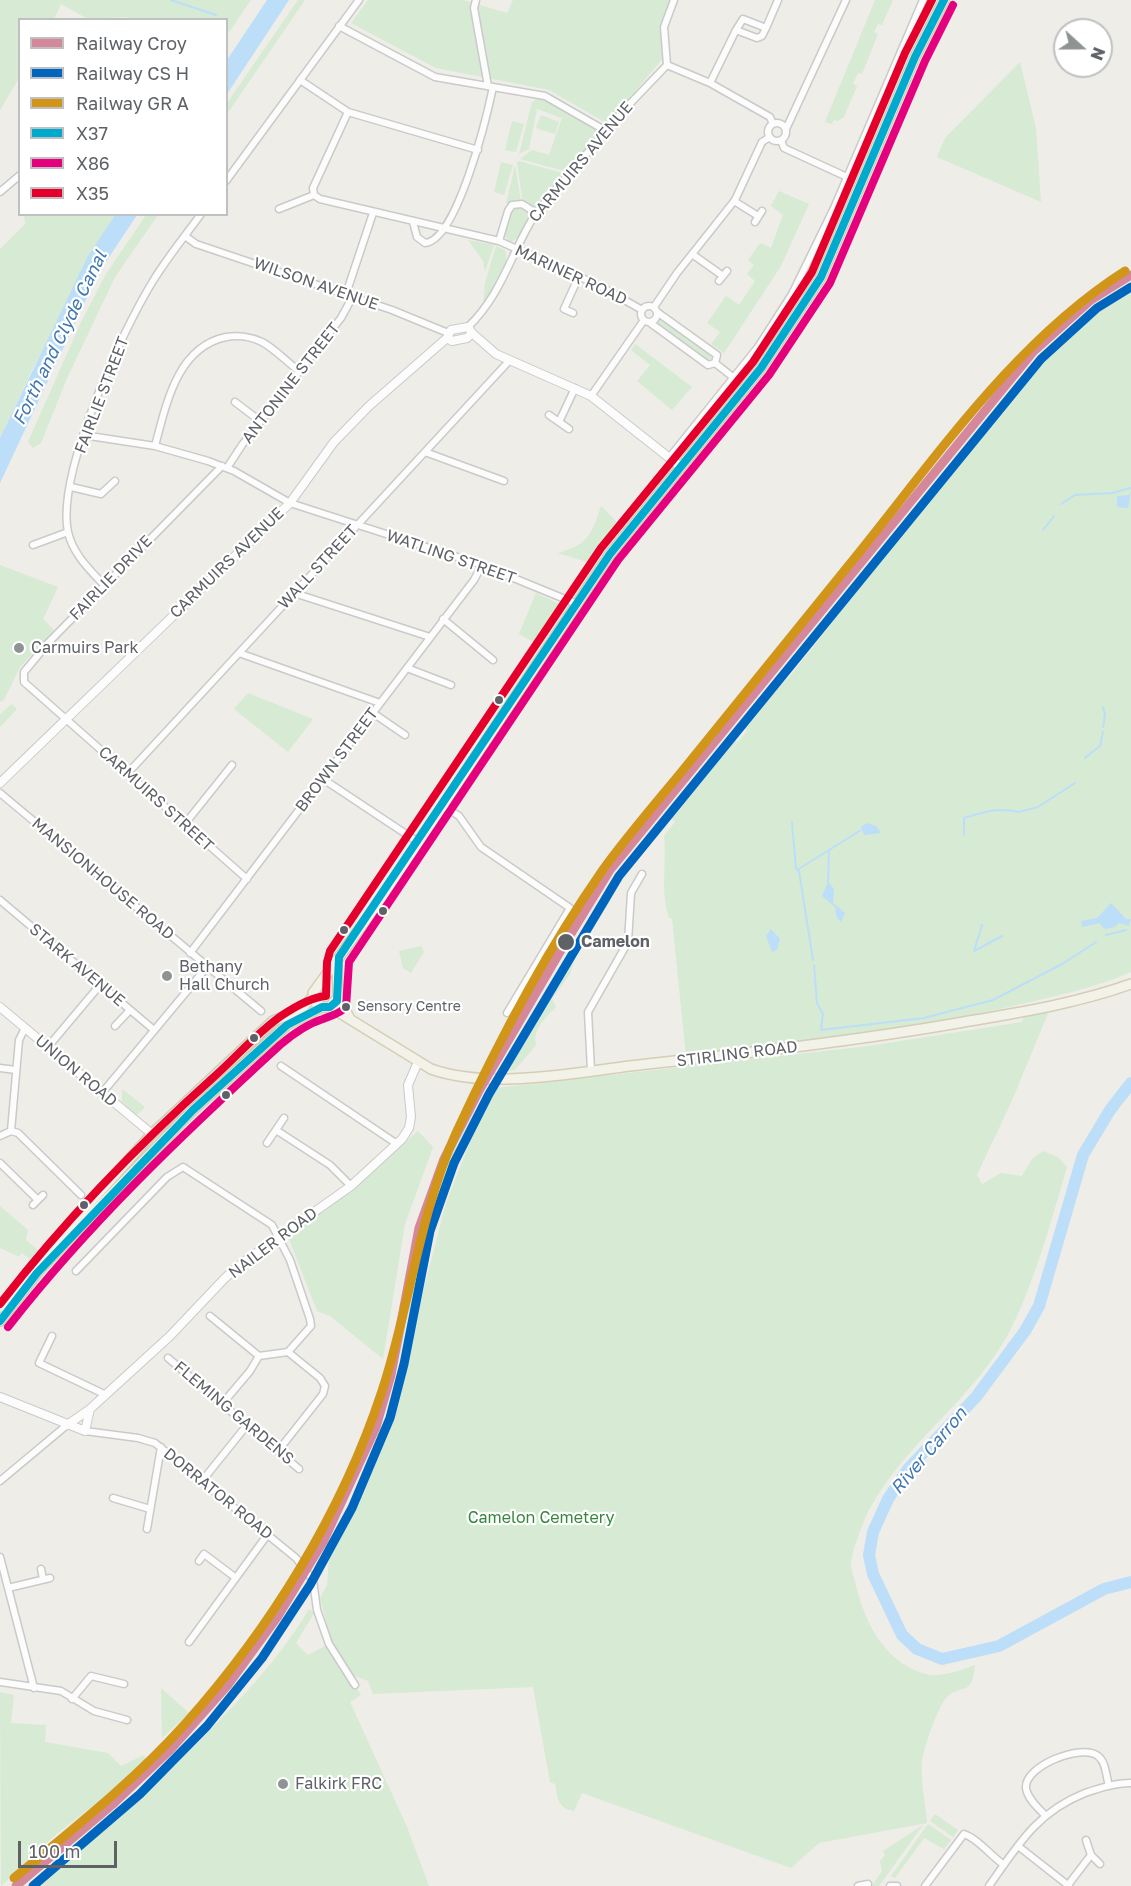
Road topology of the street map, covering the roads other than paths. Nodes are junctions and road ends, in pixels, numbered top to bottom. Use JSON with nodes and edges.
{"nodes":[{"id":1,"x":359,"y":0,"type":"edge"},
{"id":2,"x":476,"y":0,"type":"edge"},
{"id":3,"x":674,"y":0,"type":"edge"},
{"id":4,"x":778,"y":0,"type":"edge"},
{"id":5,"x":846,"y":0,"type":"edge"},
{"id":6,"x":923,"y":0,"type":"edge"},
{"id":7,"x":944,"y":0,"type":"edge"},
{"id":8,"x":339,"y":26,"type":"junction"},
{"id":9,"x":766,"y":28,"type":"junction"},
{"id":10,"x":736,"y":30,"type":"junction"},
{"id":11,"x":667,"y":65,"type":"junction"},
{"id":12,"x":300,"y":80,"type":"junction"},
{"id":13,"x":710,"y":83,"type":"junction"},
{"id":14,"x":490,"y":87,"type":"junction"},
{"id":15,"x":882,"y":99,"type":"junction"},
{"id":16,"x":894,"y":105,"type":"junction"},
{"id":17,"x":348,"y":112,"type":"junction"},
{"id":18,"x":773,"y":124,"type":"junction"},
{"id":19,"x":786,"y":129,"type":"junction"},
{"id":20,"x":606,"y":131,"type":"junction"},
{"id":21,"x":770,"y":137,"type":"junction"},
{"id":22,"x":781,"y":140,"type":"junction"},
{"id":23,"x":478,"y":150,"type":"junction"},
{"id":24,"x":18,"y":177,"type":"edge"},
{"id":25,"x":848,"y":177,"type":"junction"},
{"id":26,"x":228,"y":178,"type":"edge"},
{"id":27,"x":0,"y":192,"type":"edge"},
{"id":28,"x":314,"y":195,"type":"junction"},
{"id":29,"x":734,"y":201,"type":"junction"},
{"id":30,"x":279,"y":209,"type":"dead end"},
{"id":31,"x":373,"y":213,"type":"junction"},
{"id":32,"x":536,"y":213,"type":"junction"},
{"id":33,"x":200,"y":216,"type":"edge"},
{"id":34,"x":758,"y":216,"type":"dead end"},
{"id":35,"x":413,"y":222,"type":"junction"},
{"id":36,"x":446,"y":228,"type":"junction"},
{"id":37,"x":185,"y":237,"type":"junction"},
{"id":38,"x":500,"y":241,"type":"junction"},
{"id":39,"x":517,"y":249,"type":"junction"},
{"id":40,"x":692,"y":254,"type":"junction"},
{"id":41,"x":579,"y":276,"type":"junction"},
{"id":42,"x":723,"y":276,"type":"dead end"},
{"id":43,"x":349,"y":295,"type":"junction"},
{"id":44,"x":642,"y":310,"type":"junction"},
{"id":45,"x":656,"y":310,"type":"junction"},
{"id":46,"x":573,"y":313,"type":"dead end"},
{"id":47,"x":647,"y":321,"type":"junction"},
{"id":48,"x":469,"y":333,"type":"junction"},
{"id":49,"x":447,"y":335,"type":"junction"},
{"id":50,"x":510,"y":360,"type":"junction"},
{"id":51,"x":715,"y":363,"type":"junction"},
{"id":52,"x":299,"y":371,"type":"junction"},
{"id":53,"x":734,"y":378,"type":"junction"},
{"id":54,"x":574,"y":388,"type":"junction"},
{"id":55,"x":591,"y":396,"type":"junction"},
{"id":56,"x":235,"y":402,"type":"dead end"},
{"id":57,"x":549,"y":416,"type":"dead end"},
{"id":58,"x":260,"y":421,"type":"junction"},
{"id":59,"x":559,"y":422,"type":"junction"},
{"id":60,"x":569,"y":429,"type":"dead end"},
{"id":61,"x":83,"y":435,"type":"junction"},
{"id":62,"x":155,"y":446,"type":"junction"},
{"id":63,"x":425,"y":452,"type":"junction"},
{"id":64,"x":669,"y":458,"type":"junction"},
{"id":65,"x":224,"y":467,"type":"junction"},
{"id":66,"x":681,"y":467,"type":"junction"},
{"id":67,"x":504,"y":480,"type":"dead end"},
{"id":68,"x":115,"y":481,"type":"dead end"},
{"id":69,"x":71,"y":487,"type":"junction"},
{"id":70,"x":290,"y":503,"type":"junction"},
{"id":71,"x":357,"y":525,"type":"junction"},
{"id":72,"x":68,"y":532,"type":"junction"},
{"id":73,"x":33,"y":545,"type":"dead end"},
{"id":74,"x":482,"y":565,"type":"junction"},
{"id":75,"x":103,"y":584,"type":"junction"},
{"id":76,"x":294,"y":593,"type":"junction"},
{"id":77,"x":577,"y":604,"type":"junction"},
{"id":78,"x":443,"y":619,"type":"junction"},
{"id":79,"x":430,"y":637,"type":"junction"},
{"id":80,"x":239,"y":653,"type":"junction"},
{"id":81,"x":493,"y":660,"type":"dead end"},
{"id":82,"x":407,"y":668,"type":"junction"},
{"id":83,"x":451,"y":685,"type":"dead end"},
{"id":84,"x":380,"y":703,"type":"junction"},
{"id":85,"x":373,"y":713,"type":"junction"},
{"id":86,"x":65,"y":719,"type":"junction"},
{"id":87,"x":405,"y":735,"type":"dead end"},
{"id":88,"x":232,"y":765,"type":"dead end"},
{"id":89,"x":127,"y":774,"type":"junction"},
{"id":90,"x":323,"y":778,"type":"junction"},
{"id":91,"x":0,"y":783,"type":"edge"},
{"id":92,"x":0,"y":793,"type":"edge"},
{"id":93,"x":442,"y":805,"type":"junction"},
{"id":94,"x":184,"y":825,"type":"junction"},
{"id":95,"x":418,"y":842,"type":"junction"},
{"id":96,"x":642,"y":874,"type":"dead end"},
{"id":97,"x":627,"y":878,"type":"dead end"},
{"id":98,"x":247,"y":879,"type":"junction"},
{"id":99,"x":635,"y":883,"type":"junction"},
{"id":100,"x":0,"y":900,"type":"edge"},
{"id":101,"x":190,"y":954,"type":"junction"},
{"id":102,"x":337,"y":963,"type":"junction"},
{"id":103,"x":207,"y":967,"type":"junction"},
{"id":104,"x":322,"y":983,"type":"junction"},
{"id":105,"x":1131,"y":984,"type":"edge"},
{"id":106,"x":100,"y":985,"type":"junction"},
{"id":107,"x":337,"y":993,"type":"junction"},
{"id":108,"x":313,"y":997,"type":"junction"},
{"id":109,"x":0,"y":1007,"type":"edge"},
{"id":110,"x":326,"y":1007,"type":"junction"},
{"id":111,"x":130,"y":1010,"type":"junction"},
{"id":112,"x":261,"y":1011,"type":"dead end"},
{"id":113,"x":507,"y":1013,"type":"dead end"},
{"id":114,"x":352,"y":1021,"type":"junction"},
{"id":115,"x":115,"y":1026,"type":"dead end"},
{"id":116,"x":25,"y":1028,"type":"junction"},
{"id":117,"x":154,"y":1030,"type":"junction"},
{"id":118,"x":48,"y":1048,"type":"junction"},
{"id":119,"x":418,"y":1062,"type":"junction"},
{"id":120,"x":281,"y":1066,"type":"dead end"},
{"id":121,"x":0,"y":1068,"type":"edge"},
{"id":122,"x":16,"y":1070,"type":"junction"},
{"id":123,"x":591,"y":1070,"type":"junction"},
{"id":124,"x":102,"y":1093,"type":"junction"},
{"id":125,"x":284,"y":1118,"type":"dead end"},
{"id":126,"x":174,"y":1129,"type":"junction"},
{"id":127,"x":276,"y":1130,"type":"junction"},
{"id":128,"x":11,"y":1131,"type":"junction"},
{"id":129,"x":152,"y":1134,"type":"junction"},
{"id":130,"x":0,"y":1136,"type":"edge"},
{"id":131,"x":267,"y":1143,"type":"dead end"},
{"id":132,"x":397,"y":1144,"type":"junction"},
{"id":133,"x":0,"y":1163,"type":"edge"},
{"id":134,"x":351,"y":1186,"type":"junction"},
{"id":135,"x":81,"y":1195,"type":"dead end"},
{"id":136,"x":38,"y":1200,"type":"dead end"},
{"id":137,"x":280,"y":1238,"type":"junction"},
{"id":138,"x":76,"y":1271,"type":"dead end"},
{"id":139,"x":0,"y":1307,"type":"edge"},
{"id":140,"x":210,"y":1316,"type":"dead end"},
{"id":141,"x":0,"y":1321,"type":"edge"},
{"id":142,"x":52,"y":1336,"type":"dead end"},
{"id":143,"x":288,"y":1352,"type":"junction"},
{"id":144,"x":258,"y":1356,"type":"junction"},
{"id":145,"x":168,"y":1358,"type":"dead end"},
{"id":146,"x":105,"y":1395,"type":"junction"},
{"id":147,"x":0,"y":1397,"type":"edge"},
{"id":148,"x":223,"y":1403,"type":"junction"},
{"id":149,"x":90,"y":1409,"type":"junction"},
{"id":150,"x":67,"y":1425,"type":"junction"},
{"id":151,"x":248,"y":1425,"type":"junction"},
{"id":152,"x":85,"y":1431,"type":"junction"},
{"id":153,"x":161,"y":1447,"type":"junction"},
{"id":154,"x":278,"y":1451,"type":"junction"},
{"id":155,"x":300,"y":1468,"type":"dead end"},
{"id":156,"x":0,"y":1481,"type":"edge"},
{"id":157,"x":202,"y":1481,"type":"junction"},
{"id":158,"x":113,"y":1498,"type":"dead end"},
{"id":159,"x":150,"y":1509,"type":"junction"},
{"id":160,"x":147,"y":1528,"type":"dead end"},
{"id":161,"x":268,"y":1534,"type":"junction"},
{"id":162,"x":0,"y":1557,"type":"edge"},
{"id":163,"x":199,"y":1561,"type":"dead end"},
{"id":164,"x":41,"y":1569,"type":"dead end"},
{"id":165,"x":236,"y":1578,"type":"junction"},
{"id":166,"x":8,"y":1588,"type":"junction"},
{"id":167,"x":189,"y":1642,"type":"dead end"},
{"id":168,"x":0,"y":1682,"type":"edge"},
{"id":169,"x":124,"y":1684,"type":"dead end"},
{"id":170,"x":355,"y":1685,"type":"dead end"},
{"id":171,"x":34,"y":1688,"type":"junction"},
{"id":172,"x":72,"y":1699,"type":"junction"},
{"id":173,"x":127,"y":1720,"type":"dead end"},
{"id":174,"x":1131,"y":1783,"type":"edge"},
{"id":175,"x":1109,"y":1786,"type":"junction"},
{"id":176,"x":1045,"y":1815,"type":"junction"},
{"id":177,"x":1086,"y":1840,"type":"dead end"},
{"id":178,"x":1018,"y":1846,"type":"junction"},
{"id":179,"x":1091,"y":1855,"type":"junction"},
{"id":180,"x":1004,"y":1864,"type":"junction"},
{"id":181,"x":1100,"y":1864,"type":"dead end"},
{"id":182,"x":868,"y":1884,"type":"dead end"},
{"id":183,"x":859,"y":1886,"type":"edge"},
{"id":184,"x":890,"y":1886,"type":"edge"},
{"id":185,"x":897,"y":1886,"type":"edge"},
{"id":186,"x":925,"y":1886,"type":"edge"},
{"id":187,"x":988,"y":1886,"type":"edge"},
{"id":188,"x":1068,"y":1886,"type":"edge"}],
"edges":[{"from":1,"to":8,"type":"street"},
{"from":2,"to":14,"type":"street"},
{"from":3,"to":11,"type":"street"},
{"from":4,"to":9,"type":"street"},
{"from":5,"to":19,"type":"street"},
{"from":6,"to":15,"type":"street"},
{"from":7,"to":16,"type":"main road"},
{"from":8,"to":12,"type":"street"},
{"from":8,"to":14,"type":"street"},
{"from":9,"to":10,"type":"street"},
{"from":9,"to":10,"type":"street"},
{"from":10,"to":13,"type":"street"},
{"from":11,"to":13,"type":"street"},
{"from":11,"to":20,"type":"street","name":"CARMUIRS AVENUE"},
{"from":12,"to":17,"type":"street"},
{"from":12,"to":26,"type":"street"},
{"from":13,"to":18,"type":"street"},
{"from":14,"to":20,"type":"street"},
{"from":14,"to":23,"type":"street"},
{"from":15,"to":16,"type":"street"},
{"from":15,"to":25,"type":"street"},
{"from":16,"to":66,"type":"main road"},
{"from":17,"to":23,"type":"street"},
{"from":17,"to":28,"type":"street"},
{"from":18,"to":19,"type":"street"},
{"from":18,"to":21,"type":"street"},
{"from":19,"to":22,"type":"street"},
{"from":20,"to":32,"type":"street","name":"CARMUIRS AVENUE"},
{"from":21,"to":22,"type":"street"},
{"from":21,"to":29,"type":"street"},
{"from":22,"to":25,"type":"street"},
{"from":23,"to":36,"type":"street"},
{"from":24,"to":27,"type":"street"},
{"from":25,"to":53,"type":"street"},
{"from":28,"to":30,"type":"street"},
{"from":28,"to":31,"type":"street","name":"MARINER ROAD"},
{"from":29,"to":34,"type":"street"},
{"from":29,"to":40,"type":"street"},
{"from":31,"to":35,"type":"street","name":"MARINER ROAD"},
{"from":31,"to":43,"type":"street","name":"ANTONINE STREET"},
{"from":32,"to":38,"type":"street","name":"MARINER ROAD"},
{"from":32,"to":39,"type":"street","name":"CARMUIRS AVENUE"},
{"from":33,"to":37,"type":"street","name":"FAIRLIE STREET"},
{"from":35,"to":36,"type":"street","name":"MARINER ROAD"},
{"from":35,"to":36,"type":"street"},
{"from":36,"to":38,"type":"street","name":"MARINER ROAD"},
{"from":37,"to":43,"type":"street","name":"WILSON AVENUE"},
{"from":37,"to":61,"type":"street","name":"FAIRLIE STREET"},
{"from":38,"to":39,"type":"street","name":"MARINER ROAD"},
{"from":39,"to":41,"type":"street","name":"MARINER ROAD"},
{"from":39,"to":48,"type":"street","name":"CARMUIRS AVENUE"},
{"from":40,"to":42,"type":"street"},
{"from":40,"to":45,"type":"street"},
{"from":41,"to":44,"type":"street","name":"MARINER ROAD"},
{"from":41,"to":46,"type":"street"},
{"from":43,"to":49,"type":"street","name":"WILSON AVENUE"},
{"from":43,"to":52,"type":"street","name":"ANTONINE STREET"},
{"from":44,"to":45,"type":"street"},
{"from":44,"to":47,"type":"street"},
{"from":45,"to":47,"type":"street"},
{"from":45,"to":51,"type":"street"},
{"from":47,"to":51,"type":"street"},
{"from":47,"to":55,"type":"street"},
{"from":48,"to":49,"type":"street"},
{"from":48,"to":50,"type":"street"},
{"from":49,"to":70,"type":"street","name":"CARMUIRS AVENUE"},
{"from":50,"to":54,"type":"street"},
{"from":50,"to":63,"type":"street","name":"WALL STREET"},
{"from":51,"to":53,"type":"street"},
{"from":52,"to":58,"type":"street","name":"ANTONINE STREET"},
{"from":52,"to":62,"type":"street"},
{"from":53,"to":64,"type":"street"},
{"from":54,"to":55,"type":"street"},
{"from":54,"to":59,"type":"street"},
{"from":55,"to":64,"type":"street"},
{"from":56,"to":58,"type":"street"},
{"from":57,"to":59,"type":"street"},
{"from":58,"to":65,"type":"street","name":"ANTONINE STREET"},
{"from":59,"to":60,"type":"street"},
{"from":61,"to":62,"type":"street","name":"WATLING STREET"},
{"from":61,"to":69,"type":"street","name":"FAIRLIE STREET"},
{"from":62,"to":65,"type":"street","name":"WATLING STREET"},
{"from":63,"to":67,"type":"street"},
{"from":63,"to":71,"type":"street","name":"WALL STREET"},
{"from":64,"to":66,"type":"street"},
{"from":65,"to":70,"type":"street","name":"WATLING STREET"},
{"from":65,"to":75,"type":"street","name":"FAIRLIE DRIVE"},
{"from":66,"to":77,"type":"main road"},
{"from":68,"to":69,"type":"street"},
{"from":69,"to":72,"type":"street","name":"FAIRLIE STREET"},
{"from":70,"to":71,"type":"street","name":"WATLING STREET"},
{"from":70,"to":86,"type":"street","name":"CARMUIRS AVENUE"},
{"from":71,"to":74,"type":"street","name":"WATLING STREET"},
{"from":71,"to":76,"type":"street","name":"WALL STREET"},
{"from":72,"to":73,"type":"street"},
{"from":72,"to":75,"type":"street","name":"FAIRLIE STREET"},
{"from":74,"to":77,"type":"street","name":"WATLING STREET"},
{"from":74,"to":78,"type":"street","name":"BROWN STREET"},
{"from":75,"to":86,"type":"street","name":"FAIRLIE DRIVE"},
{"from":76,"to":79,"type":"street"},
{"from":76,"to":80,"type":"street","name":"WALL STREET"},
{"from":77,"to":93,"type":"main road"},
{"from":78,"to":79,"type":"street","name":"BROWN STREET"},
{"from":78,"to":81,"type":"street"},
{"from":79,"to":82,"type":"street","name":"BROWN STREET"},
{"from":80,"to":84,"type":"street"},
{"from":80,"to":89,"type":"street","name":"WALL STREET"},
{"from":82,"to":83,"type":"street"},
{"from":82,"to":84,"type":"street","name":"BROWN STREET"},
{"from":84,"to":85,"type":"street","name":"BROWN STREET"},
{"from":85,"to":87,"type":"street"},
{"from":85,"to":90,"type":"street","name":"BROWN STREET"},
{"from":86,"to":89,"type":"street","name":"CARMUIRS STREET"},
{"from":86,"to":91,"type":"street","name":"CARMUIRS AVENUE"},
{"from":88,"to":94,"type":"street"},
{"from":89,"to":94,"type":"street","name":"CARMUIRS STREET"},
{"from":90,"to":95,"type":"street"},
{"from":90,"to":98,"type":"street","name":"BROWN STREET"},
{"from":92,"to":101,"type":"street","name":"MANSIONHOUSE ROAD"},
{"from":93,"to":95,"type":"main road"},
{"from":93,"to":113,"type":"street"},
{"from":94,"to":98,"type":"street","name":"CARMUIRS STREET"},
{"from":95,"to":102,"type":"main road"},
{"from":96,"to":99,"type":"street"},
{"from":97,"to":99,"type":"street"},
{"from":98,"to":101,"type":"street","name":"BROWN STREET"},
{"from":99,"to":123,"type":"street"},
{"from":100,"to":106,"type":"street","name":"STARK AVENUE"},
{"from":101,"to":103,"type":"street","name":"MANSIONHOUSE ROAD"},
{"from":102,"to":104,"type":"main road"},
{"from":102,"to":107,"type":"main road"},
{"from":103,"to":112,"type":"street","name":"MANSIONHOUSE ROAD"},
{"from":103,"to":117,"type":"street"},
{"from":104,"to":107,"type":"main road"},
{"from":104,"to":108,"type":"main road"},
{"from":105,"to":123,"type":"main road","name":"STIRLING ROAD"},
{"from":106,"to":111,"type":"street","name":"STARK AVENUE"},
{"from":106,"to":118,"type":"street"},
{"from":107,"to":110,"type":"main road"},
{"from":107,"to":114,"type":"main road","name":"STIRLING ROAD"},
{"from":108,"to":110,"type":"main road"},
{"from":108,"to":129,"type":"main road"},
{"from":109,"to":116,"type":"street","name":"UNION ROAD"},
{"from":110,"to":114,"type":"main road","name":"STIRLING ROAD"},
{"from":110,"to":126,"type":"main road"},
{"from":111,"to":115,"type":"street"},
{"from":111,"to":117,"type":"street","name":"STARK AVENUE"},
{"from":114,"to":119,"type":"main road","name":"STIRLING ROAD"},
{"from":116,"to":118,"type":"street","name":"UNION ROAD"},
{"from":116,"to":122,"type":"street"},
{"from":117,"to":124,"type":"street"},
{"from":118,"to":124,"type":"street","name":"UNION ROAD"},
{"from":119,"to":123,"type":"main road","name":"STIRLING ROAD"},
{"from":119,"to":132,"type":"street","name":"NAILER ROAD"},
{"from":120,"to":132,"type":"street"},
{"from":121,"to":122,"type":"street"},
{"from":122,"to":128,"type":"street"},
{"from":124,"to":129,"type":"street","name":"UNION ROAD"},
{"from":125,"to":127,"type":"street"},
{"from":126,"to":129,"type":"main road"},
{"from":126,"to":141,"type":"main road"},
{"from":127,"to":131,"type":"street"},
{"from":127,"to":134,"type":"street"},
{"from":128,"to":130,"type":"street"},
{"from":128,"to":135,"type":"street"},
{"from":129,"to":139,"type":"main road"},
{"from":132,"to":134,"type":"street","name":"NAILER ROAD"},
{"from":133,"to":136,"type":"street"},
{"from":134,"to":137,"type":"street","name":"NAILER ROAD"},
{"from":137,"to":138,"type":"street"},
{"from":137,"to":143,"type":"street"},
{"from":137,"to":146,"type":"street","name":"NAILER ROAD"},
{"from":140,"to":144,"type":"street"},
{"from":142,"to":146,"type":"street"},
{"from":143,"to":144,"type":"street"},
{"from":143,"to":154,"type":"street"},
{"from":144,"to":148,"type":"street"},
{"from":145,"to":148,"type":"street","name":"FLEMING GARDENS"},
{"from":146,"to":149,"type":"street","name":"NAILER ROAD"},
{"from":147,"to":150,"type":"street","name":"DORRATOR ROAD"},
{"from":148,"to":151,"type":"street","name":"FLEMING GARDENS"},
{"from":149,"to":150,"type":"street","name":"NAILER ROAD"},
{"from":149,"to":152,"type":"street"},
{"from":150,"to":152,"type":"street","name":"DORRATOR ROAD"},
{"from":150,"to":156,"type":"street"},
{"from":151,"to":154,"type":"street","name":"FLEMING GARDENS"},
{"from":151,"to":157,"type":"street"},
{"from":152,"to":153,"type":"street","name":"DORRATOR ROAD"},
{"from":153,"to":157,"type":"street","name":"DORRATOR ROAD"},
{"from":153,"to":159,"type":"street"},
{"from":154,"to":155,"type":"street","name":"FLEMING GARDENS"},
{"from":157,"to":161,"type":"street","name":"DORRATOR ROAD"},
{"from":158,"to":159,"type":"street"},
{"from":159,"to":160,"type":"street"},
{"from":161,"to":165,"type":"street"},
{"from":161,"to":170,"type":"street","name":"DORRATOR ROAD"},
{"from":162,"to":166,"type":"street"},
{"from":163,"to":165,"type":"street"},
{"from":164,"to":166,"type":"street"},
{"from":165,"to":167,"type":"street"},
{"from":166,"to":171,"type":"street"},
{"from":168,"to":171,"type":"street"},
{"from":169,"to":172,"type":"street"},
{"from":171,"to":172,"type":"street"},
{"from":172,"to":173,"type":"street"},
{"from":174,"to":175,"type":"street"},
{"from":175,"to":176,"type":"street"},
{"from":175,"to":176,"type":"street"},
{"from":176,"to":178,"type":"street"},
{"from":177,"to":179,"type":"street"},
{"from":178,"to":180,"type":"street"},
{"from":178,"to":188,"type":"street"},
{"from":179,"to":181,"type":"street"},
{"from":179,"to":188,"type":"street"},
{"from":180,"to":186,"type":"street"},
{"from":180,"to":187,"type":"street"},
{"from":182,"to":183,"type":"street"},
{"from":184,"to":185,"type":"street"}]}
